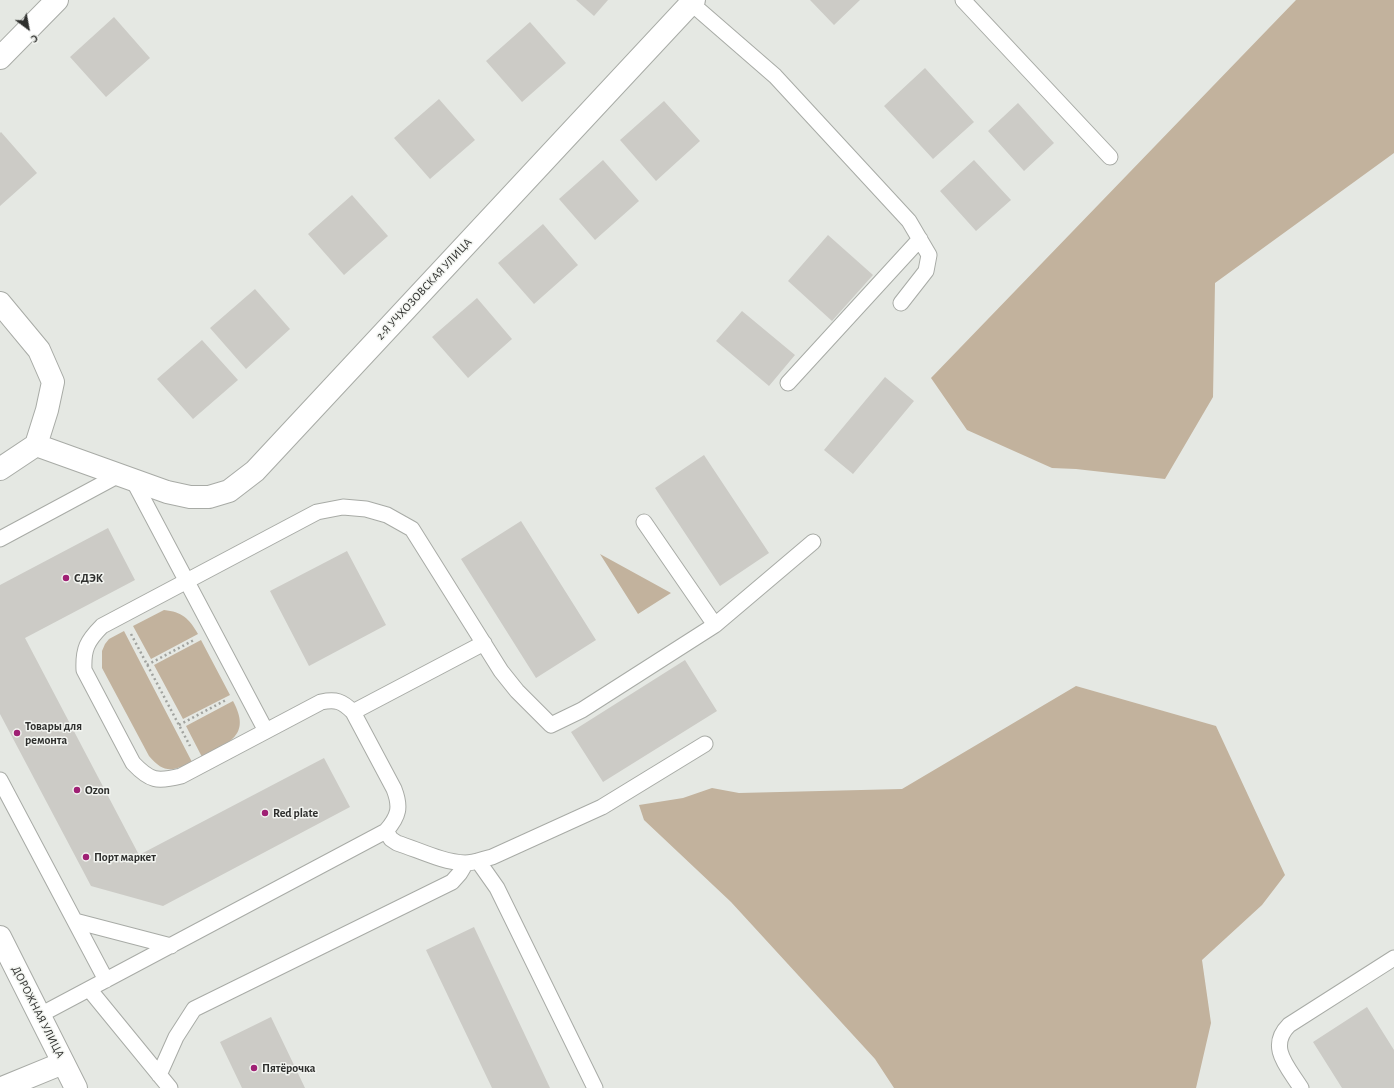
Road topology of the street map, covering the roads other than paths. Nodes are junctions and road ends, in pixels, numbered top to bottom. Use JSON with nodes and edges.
{"nodes":[{"id":1,"x":57,"y":0,"type":"edge"},
{"id":2,"x":963,"y":0,"type":"edge"},
{"id":3,"x":692,"y":2,"type":"edge"},
{"id":4,"x":0,"y":58,"type":"edge"},
{"id":5,"x":1110,"y":157,"type":"dead end"},
{"id":6,"x":920,"y":239,"type":"junction"},
{"id":7,"x":0,"y":303,"type":"edge"},
{"id":8,"x":901,"y":303,"type":"dead end"},
{"id":9,"x":788,"y":383,"type":"dead end"},
{"id":10,"x":36,"y":445,"type":"junction"},
{"id":11,"x":0,"y":469,"type":"edge"},
{"id":12,"x":126,"y":478,"type":"junction"},
{"id":13,"x":644,"y":522,"type":"dead end"},
{"id":14,"x":0,"y":539,"type":"edge"},
{"id":15,"x":813,"y":542,"type":"dead end"},
{"id":16,"x":186,"y":582,"type":"junction"},
{"id":17,"x":715,"y":625,"type":"junction"},
{"id":18,"x":484,"y":643,"type":"junction"},
{"id":19,"x":353,"y":712,"type":"junction"},
{"id":20,"x":266,"y":731,"type":"junction"},
{"id":21,"x":705,"y":744,"type":"dead end"},
{"id":22,"x":0,"y":780,"type":"edge"},
{"id":23,"x":386,"y":832,"type":"junction"},
{"id":24,"x":472,"y":862,"type":"junction"},
{"id":25,"x":75,"y":920,"type":"junction"},
{"id":26,"x":0,"y":936,"type":"edge"},
{"id":27,"x":171,"y":946,"type":"junction"},
{"id":28,"x":1394,"y":958,"type":"edge"},
{"id":29,"x":106,"y":980,"type":"junction"},
{"id":30,"x":89,"y":989,"type":"junction"},
{"id":31,"x":40,"y":1015,"type":"junction"},
{"id":32,"x":63,"y":1063,"type":"junction"},
{"id":33,"x":159,"y":1075,"type":"junction"},
{"id":34,"x":2,"y":1088,"type":"edge"},
{"id":35,"x":76,"y":1088,"type":"edge"},
{"id":36,"x":170,"y":1088,"type":"edge"},
{"id":37,"x":595,"y":1088,"type":"edge"},
{"id":38,"x":1301,"y":1088,"type":"edge"}],
"edges":[{"from":1,"to":4,"type":"street"},
{"from":2,"to":5,"type":"lane"},
{"from":3,"to":6,"type":"lane"},
{"from":3,"to":12,"type":"street","name":"2-Я УЧХОЗОВСКАЯ УЛИЦА"},
{"from":6,"to":8,"type":"lane"},
{"from":6,"to":9,"type":"lane"},
{"from":7,"to":10,"type":"street"},
{"from":10,"to":11,"type":"street"},
{"from":10,"to":12,"type":"street","name":"2-Я УЧХОЗОВСКАЯ УЛИЦА"},
{"from":12,"to":14,"type":"lane"},
{"from":12,"to":16,"type":"lane"},
{"from":13,"to":17,"type":"lane"},
{"from":15,"to":17,"type":"lane"},
{"from":16,"to":18,"type":"lane"},
{"from":16,"to":20,"type":"lane"},
{"from":16,"to":20,"type":"lane"},
{"from":17,"to":18,"type":"lane"},
{"from":18,"to":19,"type":"lane"},
{"from":19,"to":20,"type":"lane"},
{"from":19,"to":23,"type":"lane"},
{"from":21,"to":24,"type":"lane"},
{"from":22,"to":25,"type":"lane"},
{"from":23,"to":24,"type":"lane"},
{"from":23,"to":27,"type":"lane"},
{"from":24,"to":33,"type":"lane"},
{"from":24,"to":37,"type":"lane"},
{"from":25,"to":27,"type":"lane"},
{"from":25,"to":29,"type":"lane"},
{"from":26,"to":31,"type":"street","name":"ДОРОЖНАЯ УЛИЦА"},
{"from":27,"to":29,"type":"lane"},
{"from":28,"to":38,"type":"lane"},
{"from":29,"to":30,"type":"lane"},
{"from":30,"to":31,"type":"lane"},
{"from":30,"to":33,"type":"lane"},
{"from":31,"to":32,"type":"street","name":"ДОРОЖНАЯ УЛИЦА"},
{"from":32,"to":34,"type":"street"},
{"from":32,"to":35,"type":"street","name":"ДОРОЖНАЯ УЛИЦА"},
{"from":33,"to":36,"type":"lane"}]}
